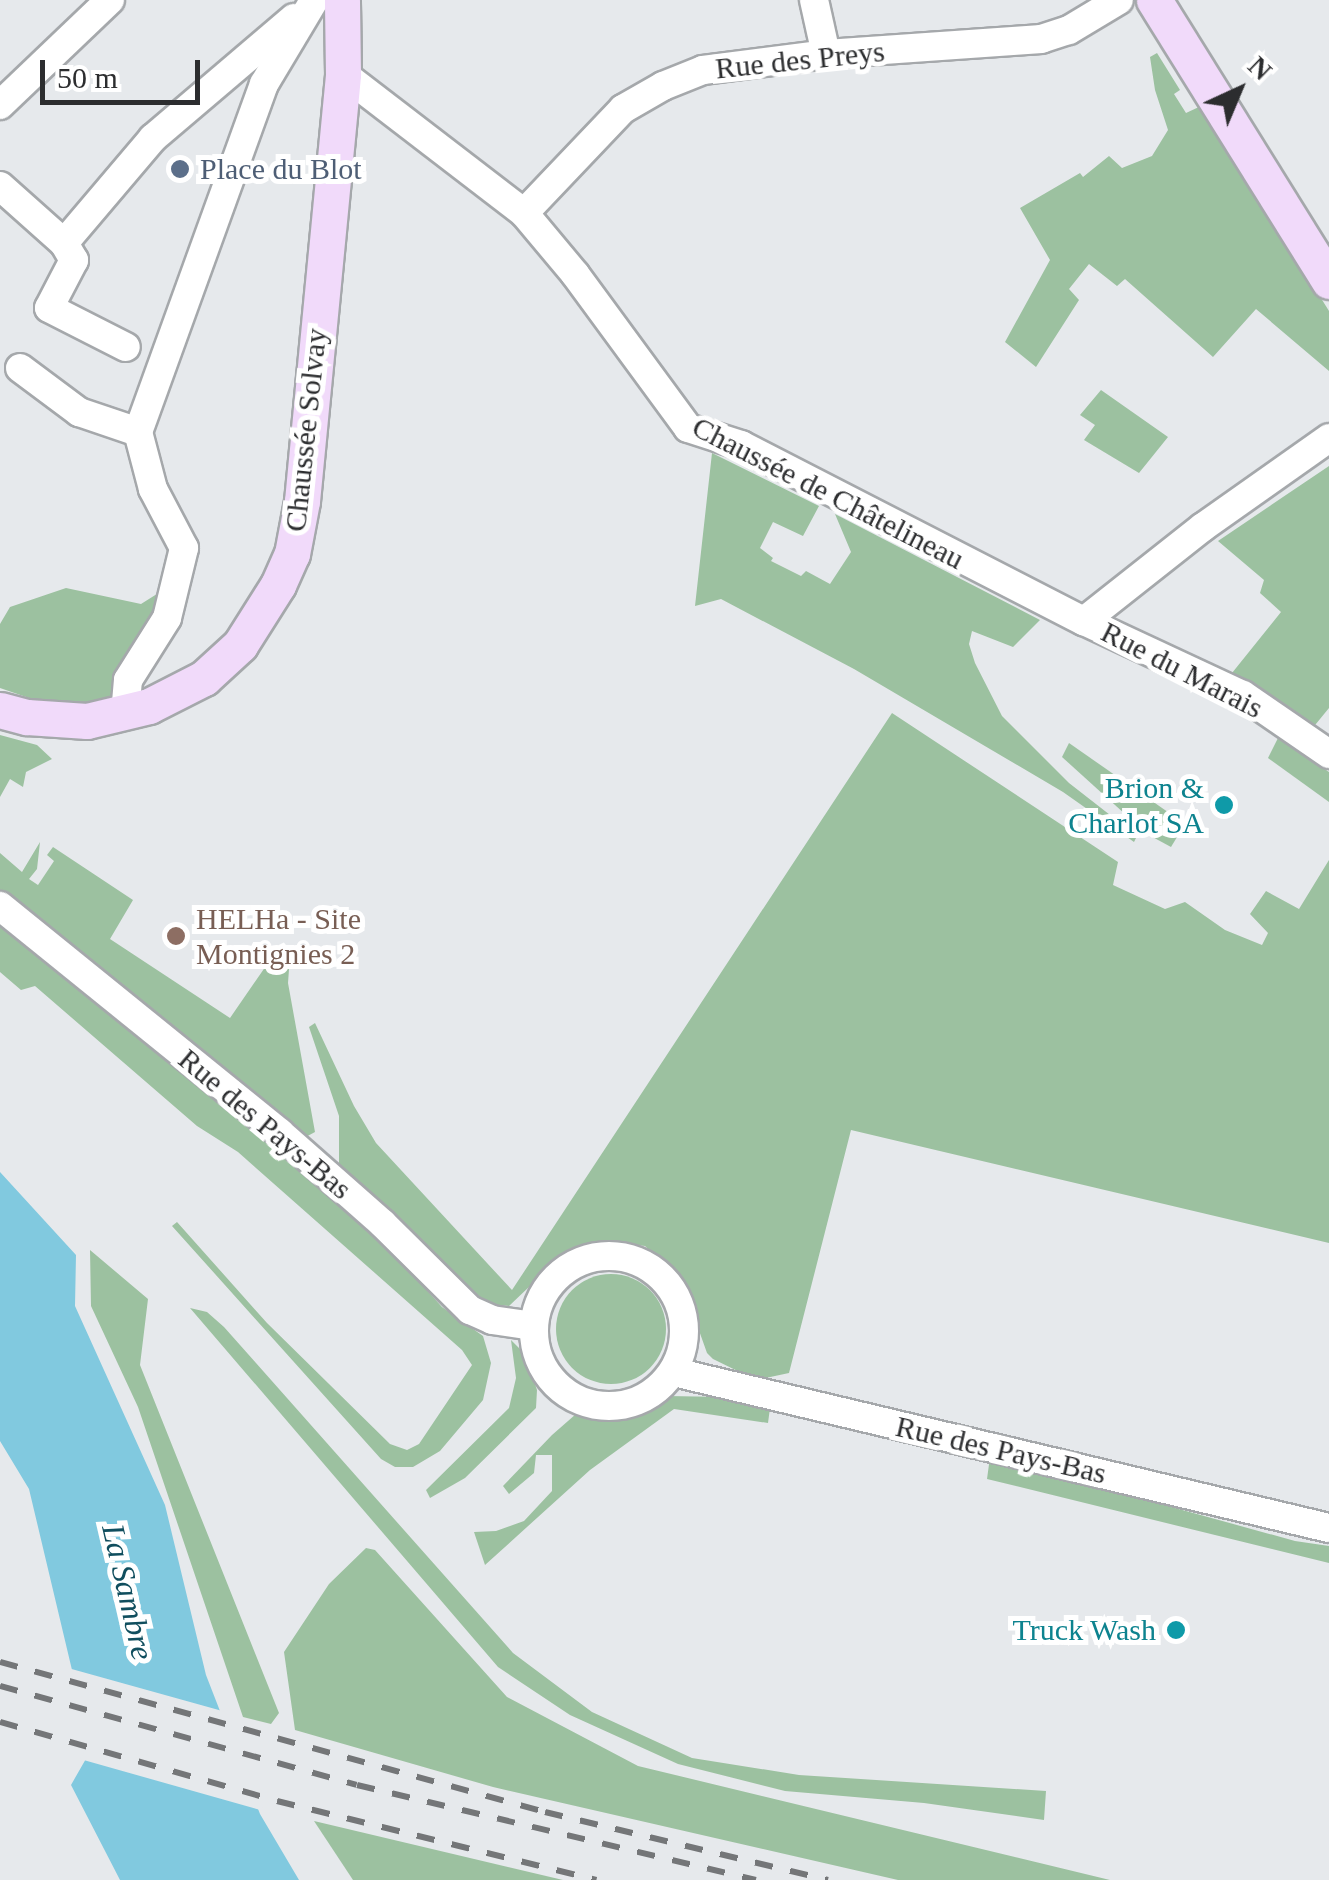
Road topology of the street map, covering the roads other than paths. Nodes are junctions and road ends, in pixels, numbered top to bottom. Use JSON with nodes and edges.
{"nodes":[{"id":1,"x":110,"y":0,"type":"edge"},
{"id":2,"x":814,"y":0,"type":"edge"},
{"id":3,"x":1120,"y":0,"type":"edge"},
{"id":4,"x":1154,"y":0,"type":"edge"},
{"id":5,"x":324,"y":1,"type":"edge"},
{"id":6,"x":826,"y":54,"type":"junction"},
{"id":7,"x":343,"y":74,"type":"junction"},
{"id":8,"x":0,"y":105,"type":"edge"},
{"id":9,"x":0,"y":186,"type":"edge"},
{"id":10,"x":524,"y":212,"type":"junction"},
{"id":11,"x":64,"y":243,"type":"junction"},
{"id":12,"x":1329,"y":281,"type":"edge"},
{"id":13,"x":126,"y":347,"type":"dead end"},
{"id":14,"x":20,"y":368,"type":"dead end"},
{"id":15,"x":138,"y":432,"type":"junction"},
{"id":16,"x":1329,"y":438,"type":"edge"},
{"id":17,"x":1084,"y":622,"type":"junction"},
{"id":18,"x":0,"y":710,"type":"edge"},
{"id":19,"x":125,"y":714,"type":"junction"},
{"id":20,"x":1329,"y":754,"type":"edge"},
{"id":21,"x":0,"y":906,"type":"edge"},
{"id":22,"x":534,"y":1326,"type":"junction"},
{"id":23,"x":674,"y":1372,"type":"junction"},
{"id":24,"x":1329,"y":1528,"type":"edge"}],
"edges":[{"from":1,"to":8,"type":"street"},
{"from":2,"to":6,"type":"street"},
{"from":3,"to":6,"type":"street","name":"Rue des Preys"},
{"from":4,"to":12,"type":"main road"},
{"from":5,"to":7,"type":"main road","name":"Chaussée Solvay"},
{"from":5,"to":11,"type":"street"},
{"from":5,"to":15,"type":"street"},
{"from":6,"to":10,"type":"street","name":"Rue des Preys"},
{"from":7,"to":10,"type":"street","name":"Chaussée de Châtelineau"},
{"from":7,"to":19,"type":"main road","name":"Chaussée Solvay"},
{"from":9,"to":11,"type":"street"},
{"from":10,"to":17,"type":"street","name":"Chaussée de Châtelineau"},
{"from":11,"to":13,"type":"street"},
{"from":14,"to":15,"type":"street"},
{"from":15,"to":19,"type":"street"},
{"from":16,"to":17,"type":"street"},
{"from":17,"to":20,"type":"street","name":"Rue du Marais"},
{"from":18,"to":19,"type":"main road","name":"Chaussée Solvay"},
{"from":21,"to":22,"type":"street","name":"Rue des Pays-Bas"},
{"from":22,"to":23,"type":"street"},
{"from":22,"to":23,"type":"street"},
{"from":23,"to":24,"type":"street","name":"Rue des Pays-Bas"}]}
